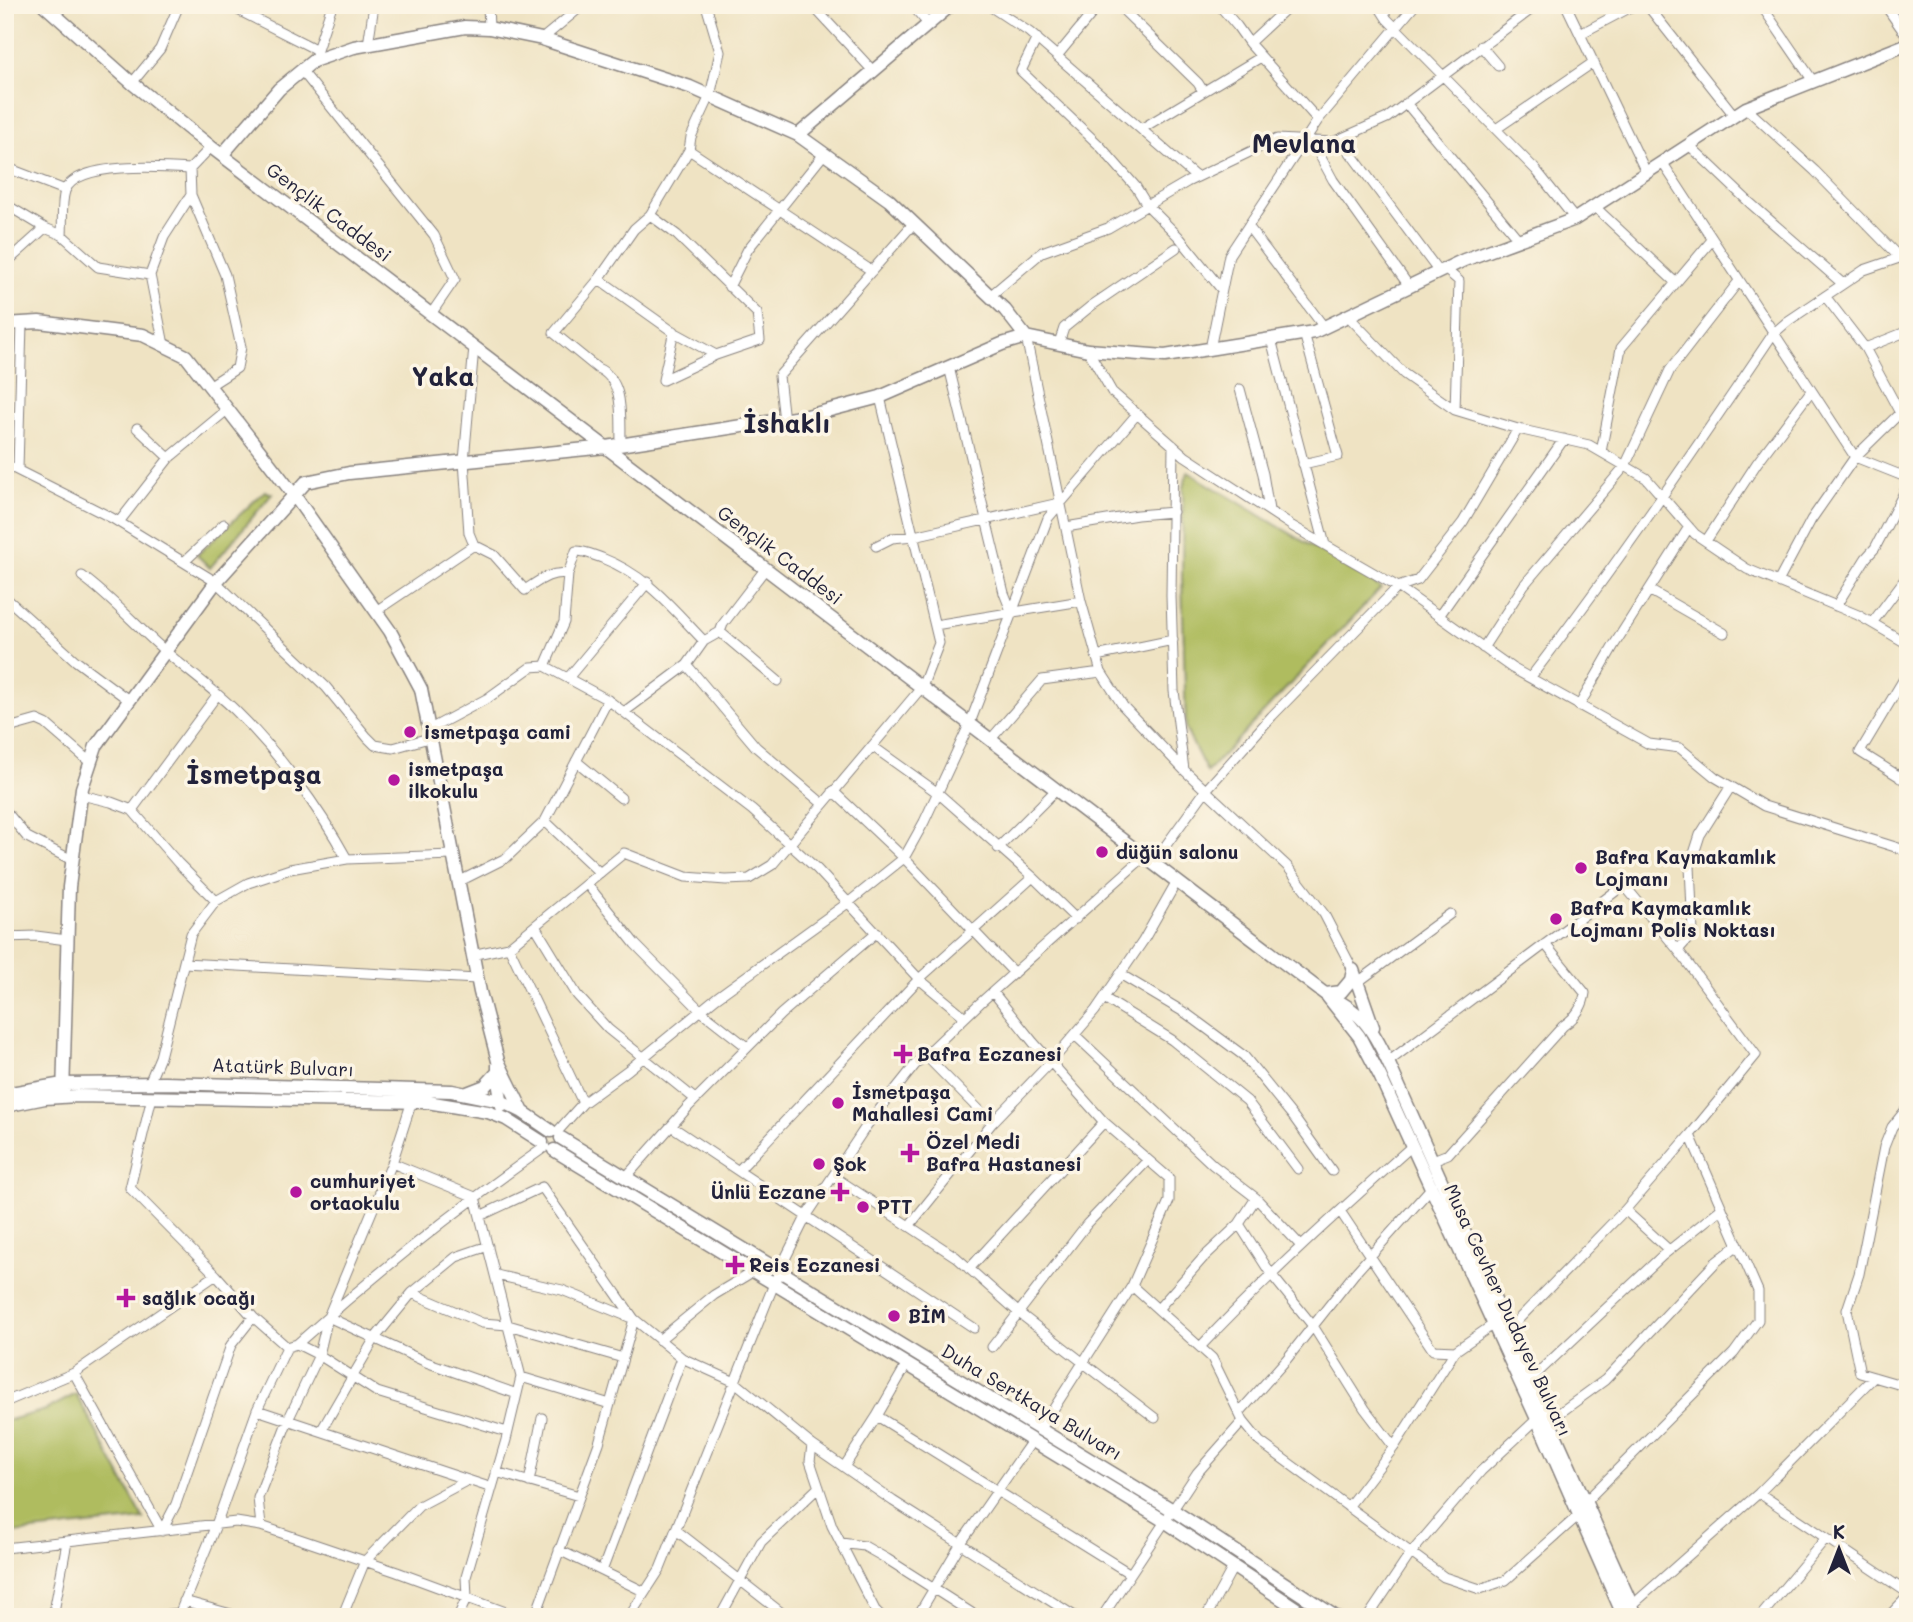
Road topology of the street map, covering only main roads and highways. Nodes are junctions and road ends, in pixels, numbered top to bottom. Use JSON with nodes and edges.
{"nodes":[{"id":1,"x":44,"y":5,"type":"edge"},
{"id":2,"x":951,"y":5,"type":"edge"},
{"id":3,"x":1908,"y":44,"type":"edge"},
{"id":4,"x":798,"y":135,"type":"junction"},
{"id":5,"x":217,"y":151,"type":"junction"},
{"id":6,"x":6,"y":321,"type":"edge"},
{"id":7,"x":1026,"y":337,"type":"junction"},
{"id":8,"x":606,"y":447,"type":"junction"},
{"id":9,"x":294,"y":495,"type":"junction"},
{"id":10,"x":1355,"y":976,"type":"junction"},
{"id":11,"x":1325,"y":994,"type":"junction"},
{"id":12,"x":1352,"y":1008,"type":"junction"},
{"id":13,"x":1349,"y":1024,"type":"junction"},
{"id":14,"x":1375,"y":1034,"type":"junction"},
{"id":15,"x":498,"y":1067,"type":"junction"},
{"id":16,"x":149,"y":1083,"type":"junction"},
{"id":17,"x":165,"y":1083,"type":"junction"},
{"id":18,"x":63,"y":1090,"type":"junction"},
{"id":19,"x":467,"y":1093,"type":"junction"},
{"id":20,"x":5,"y":1094,"type":"edge"},
{"id":21,"x":152,"y":1097,"type":"junction"},
{"id":22,"x":501,"y":1101,"type":"junction"},
{"id":23,"x":5,"y":1106,"type":"edge"},
{"id":24,"x":523,"y":1112,"type":"junction"},
{"id":25,"x":506,"y":1119,"type":"junction"},
{"id":26,"x":556,"y":1134,"type":"junction"},
{"id":27,"x":547,"y":1146,"type":"junction"},
{"id":28,"x":1543,"y":1419,"type":"junction"},
{"id":29,"x":1036,"y":1436,"type":"junction"},
{"id":30,"x":1167,"y":1515,"type":"junction"},
{"id":31,"x":1627,"y":1614,"type":"edge"},
{"id":32,"x":1309,"y":1617,"type":"edge"},
{"id":33,"x":1336,"y":1617,"type":"edge"}],
"edges":[{"from":1,"to":5,"type":"main road","name":"Gençlik Caddesi"},
{"from":2,"to":4,"type":"main road"},
{"from":3,"to":7,"type":"main road"},
{"from":4,"to":5,"type":"main road"},
{"from":4,"to":7,"type":"main road"},
{"from":5,"to":8,"type":"main road","name":"Gençlik Caddesi"},
{"from":6,"to":9,"type":"main road"},
{"from":7,"to":8,"type":"main road"},
{"from":8,"to":9,"type":"main road"},
{"from":8,"to":11,"type":"main road","name":"Gençlik Caddesi"},
{"from":9,"to":15,"type":"main road"},
{"from":9,"to":18,"type":"main road"},
{"from":10,"to":11,"type":"main road"},
{"from":10,"to":12,"type":"main road"},
{"from":10,"to":14,"type":"main road","name":"Musa Cevher Dudayev Bulvarı"},
{"from":11,"to":12,"type":"main road","name":"Musa Cevher Dudayev Bulvarı"},
{"from":11,"to":13,"type":"main road","name":"Musa Cevher Dudayev Bulvarı"},
{"from":12,"to":13,"type":"main road"},
{"from":12,"to":14,"type":"main road","name":"Musa Cevher Dudayev Bulvarı"},
{"from":13,"to":28,"type":"main road","name":"Musa Cevher Dudayev Bulvarı"},
{"from":14,"to":28,"type":"main road","name":"Musa Cevher Dudayev Bulvarı"},
{"from":15,"to":19,"type":"main road"},
{"from":15,"to":22,"type":"main road"},
{"from":15,"to":24,"type":"main road"},
{"from":16,"to":17,"type":"main road","name":"Atatürk Bulvarı"},
{"from":16,"to":18,"type":"main road","name":"Atatürk Bulvarı"},
{"from":16,"to":21,"type":"main road"},
{"from":17,"to":19,"type":"main road","name":"Atatürk Bulvarı"},
{"from":17,"to":21,"type":"main road"},
{"from":18,"to":20,"type":"main road","name":"Atatürk Bulvarı"},
{"from":18,"to":21,"type":"main road","name":"Duha Sertkaya Bulvarı"},
{"from":18,"to":23,"type":"main road","name":"Duha Sertkaya Bulvarı"},
{"from":19,"to":22,"type":"main road","name":"Atatürk Bulvarı"},
{"from":21,"to":25,"type":"main road","name":"Duha Sertkaya Bulvarı"},
{"from":22,"to":24,"type":"main road","name":"Atatürk Bulvarı"},
{"from":22,"to":25,"type":"main road"},
{"from":24,"to":26,"type":"main road","name":"Atatürk Bulvarı"},
{"from":25,"to":27,"type":"main road","name":"Duha Sertkaya Bulvarı"},
{"from":26,"to":27,"type":"main road"},
{"from":26,"to":29,"type":"main road","name":"Duha Sertkaya Bulvarı"},
{"from":27,"to":29,"type":"main road","name":"Duha Sertkaya Bulvarı"},
{"from":28,"to":31,"type":"main road","name":"Musa Cevher Dudayev Bulvarı"},
{"from":28,"to":31,"type":"main road","name":"Musa Cevher Dudayev Bulvarı"},
{"from":29,"to":30,"type":"main road","name":"Duha Sertkaya Bulvarı"},
{"from":30,"to":32,"type":"main road","name":"Duha Sertkaya Bulvarı"},
{"from":30,"to":33,"type":"main road","name":"Duha Sertkaya Bulvarı"}]}
